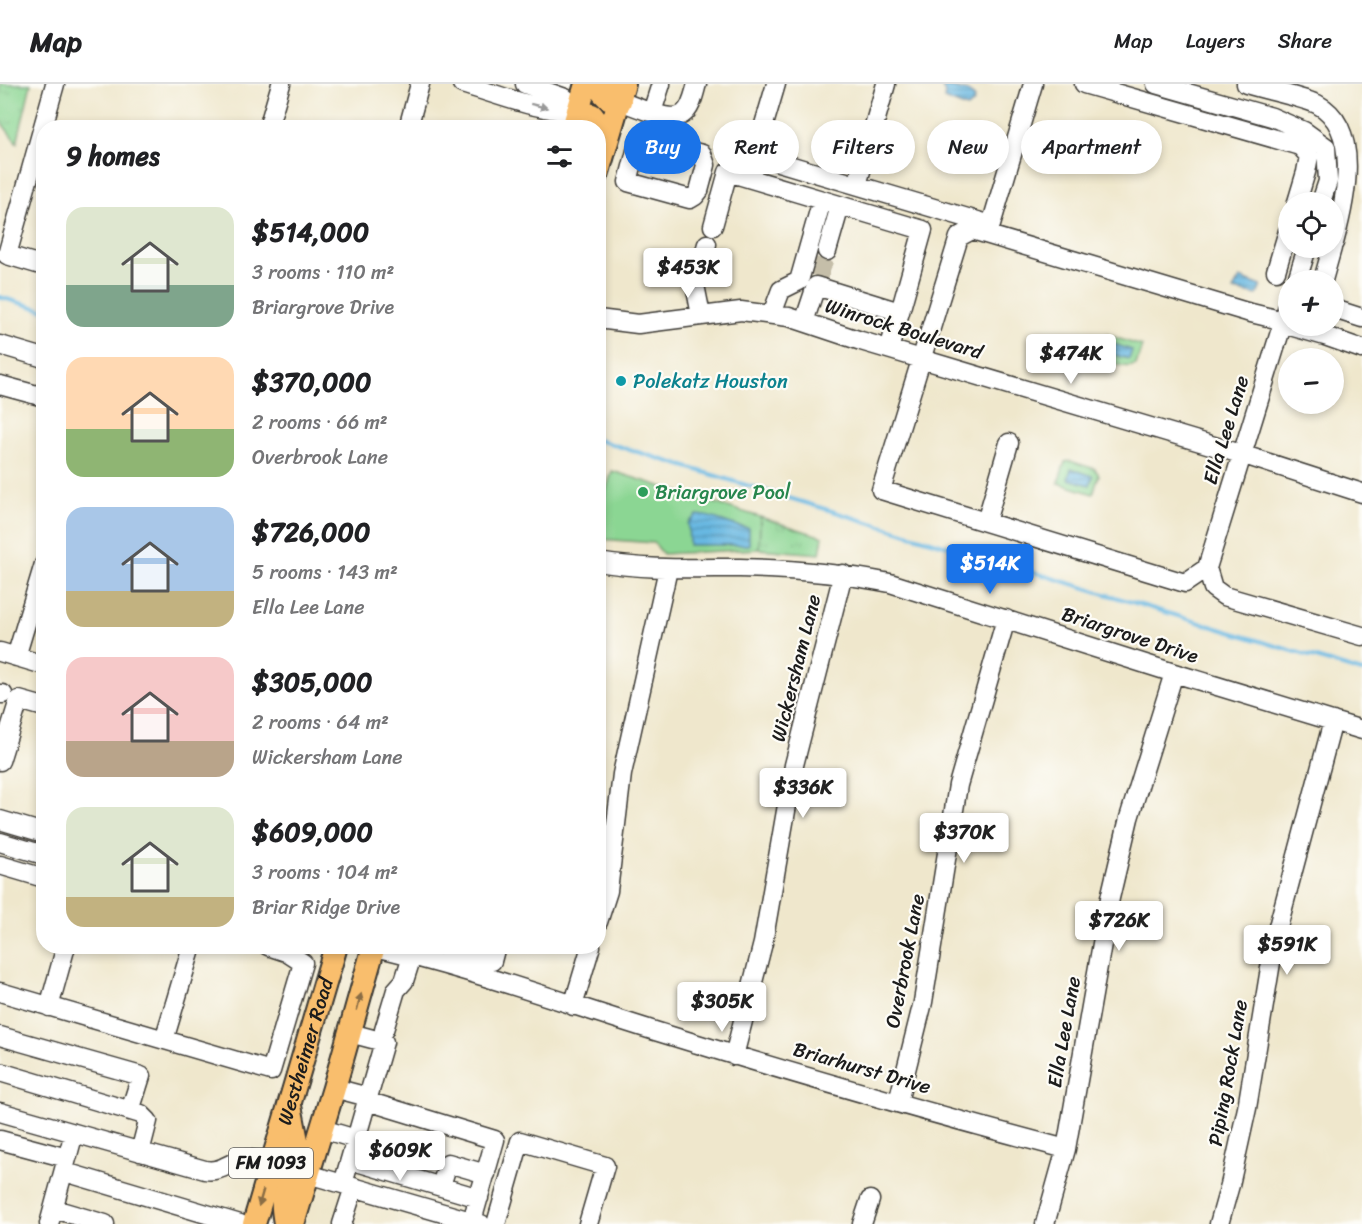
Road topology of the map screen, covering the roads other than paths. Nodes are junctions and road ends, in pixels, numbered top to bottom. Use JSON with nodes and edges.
{"nodes":[{"id":1,"x":56,"y":84,"type":"edge"},
{"id":2,"x":281,"y":84,"type":"edge"},
{"id":3,"x":420,"y":84,"type":"edge"},
{"id":4,"x":462,"y":84,"type":"edge"},
{"id":5,"x":525,"y":84,"type":"edge"},
{"id":6,"x":586,"y":84,"type":"edge"},
{"id":7,"x":604,"y":84,"type":"edge"},
{"id":8,"x":661,"y":84,"type":"edge"},
{"id":9,"x":697,"y":84,"type":"edge"},
{"id":10,"x":776,"y":84,"type":"edge"},
{"id":11,"x":886,"y":84,"type":"edge"},
{"id":12,"x":1033,"y":84,"type":"edge"},
{"id":13,"x":1084,"y":84,"type":"edge"},
{"id":14,"x":1156,"y":84,"type":"edge"},
{"id":15,"x":1252,"y":85,"type":"edge"},
{"id":16,"x":622,"y":92,"type":"edge"},
{"id":17,"x":1207,"y":99,"type":"junction"},
{"id":18,"x":1247,"y":110,"type":"junction"},
{"id":19,"x":652,"y":112,"type":"junction"},
{"id":20,"x":1203,"y":118,"type":"junction"},
{"id":21,"x":576,"y":119,"type":"edge"},
{"id":22,"x":46,"y":120,"type":"edge"},
{"id":23,"x":270,"y":120,"type":"edge"},
{"id":24,"x":410,"y":120,"type":"edge"},
{"id":25,"x":595,"y":120,"type":"edge"},
{"id":26,"x":638,"y":143,"type":"joint"},
{"id":27,"x":606,"y":145,"type":"edge"},
{"id":28,"x":36,"y":154,"type":"edge"},
{"id":29,"x":857,"y":185,"type":"junction"},
{"id":30,"x":1300,"y":192,"type":"edge"},
{"id":31,"x":1324,"y":192,"type":"edge"},
{"id":32,"x":831,"y":203,"type":"junction"},
{"id":33,"x":1344,"y":206,"type":"edge"},
{"id":34,"x":713,"y":226,"type":"dead end"},
{"id":35,"x":707,"y":244,"type":"dead end"},
{"id":36,"x":826,"y":251,"type":"tunnel mouth"},
{"id":37,"x":1280,"y":258,"type":"edge"},
{"id":38,"x":36,"y":264,"type":"edge"},
{"id":39,"x":1276,"y":271,"type":"dead end"},
{"id":40,"x":811,"y":282,"type":"junction"},
{"id":41,"x":900,"y":312,"type":"junction"},
{"id":42,"x":1344,"y":312,"type":"edge"},
{"id":43,"x":772,"y":314,"type":"junction"},
{"id":44,"x":701,"y":315,"type":"junction"},
{"id":45,"x":1278,"y":316,"type":"edge"},
{"id":46,"x":1362,"y":318,"type":"edge"},
{"id":47,"x":606,"y":320,"type":"edge"},
{"id":48,"x":804,"y":322,"type":"junction"},
{"id":49,"x":1279,"y":336,"type":"edge"},
{"id":50,"x":1325,"y":336,"type":"edge"},
{"id":51,"x":0,"y":345,"type":"edge"},
{"id":52,"x":889,"y":349,"type":"junction"},
{"id":53,"x":1362,"y":349,"type":"edge"},
{"id":54,"x":36,"y":356,"type":"edge"},
{"id":55,"x":921,"y":359,"type":"junction"},
{"id":56,"x":0,"y":385,"type":"edge"},
{"id":57,"x":36,"y":395,"type":"edge"},
{"id":58,"x":1009,"y":443,"type":"dead end"},
{"id":59,"x":1241,"y":454,"type":"junction"},
{"id":60,"x":1362,"y":493,"type":"edge"},
{"id":61,"x":986,"y":522,"type":"junction"},
{"id":62,"x":606,"y":563,"type":"edge"},
{"id":63,"x":1207,"y":568,"type":"junction"},
{"id":64,"x":668,"y":569,"type":"junction"},
{"id":65,"x":843,"y":574,"type":"junction"},
{"id":66,"x":36,"y":584,"type":"edge"},
{"id":67,"x":1006,"y":619,"type":"junction"},
{"id":68,"x":1362,"y":636,"type":"edge"},
{"id":69,"x":8,"y":655,"type":"edge"},
{"id":70,"x":36,"y":663,"type":"edge"},
{"id":71,"x":1174,"y":673,"type":"junction"},
{"id":72,"x":36,"y":705,"type":"edge"},
{"id":73,"x":1333,"y":721,"type":"junction"},
{"id":74,"x":1362,"y":730,"type":"edge"},
{"id":75,"x":0,"y":761,"type":"edge"},
{"id":76,"x":0,"y":820,"type":"edge"},
{"id":77,"x":36,"y":831,"type":"edge"},
{"id":78,"x":0,"y":842,"type":"edge"},
{"id":79,"x":36,"y":853,"type":"edge"},
{"id":80,"x":0,"y":865,"type":"edge"},
{"id":81,"x":36,"y":876,"type":"edge"},
{"id":82,"x":606,"y":897,"type":"edge"},
{"id":83,"x":64,"y":954,"type":"edge"},
{"id":84,"x":190,"y":954,"type":"edge"},
{"id":85,"x":293,"y":954,"type":"edge"},
{"id":86,"x":334,"y":954,"type":"edge"},
{"id":87,"x":371,"y":954,"type":"edge"},
{"id":88,"x":409,"y":954,"type":"edge"},
{"id":89,"x":446,"y":954,"type":"edge"},
{"id":90,"x":494,"y":954,"type":"edge"},
{"id":91,"x":589,"y":954,"type":"edge"},
{"id":92,"x":480,"y":966,"type":"junction"},
{"id":93,"x":0,"y":992,"type":"edge"},
{"id":94,"x":49,"y":1006,"type":"junction"},
{"id":95,"x":573,"y":1006,"type":"junction"},
{"id":96,"x":384,"y":1030,"type":"dead end"},
{"id":97,"x":350,"y":1033,"type":"junction"},
{"id":98,"x":0,"y":1036,"type":"edge"},
{"id":99,"x":164,"y":1041,"type":"junction"},
{"id":100,"x":734,"y":1056,"type":"junction"},
{"id":101,"x":0,"y":1072,"type":"edge"},
{"id":102,"x":334,"y":1088,"type":"junction"},
{"id":103,"x":368,"y":1099,"type":"junction"},
{"id":104,"x":289,"y":1101,"type":"junction"},
{"id":105,"x":898,"y":1102,"type":"junction"},
{"id":106,"x":130,"y":1111,"type":"junction"},
{"id":107,"x":0,"y":1112,"type":"edge"},
{"id":108,"x":322,"y":1129,"type":"junction"},
{"id":109,"x":74,"y":1133,"type":"junction"},
{"id":110,"x":356,"y":1139,"type":"junction"},
{"id":111,"x":0,"y":1140,"type":"edge"},
{"id":112,"x":1066,"y":1149,"type":"junction"},
{"id":113,"x":140,"y":1152,"type":"junction"},
{"id":114,"x":350,"y":1160,"type":"junction"},
{"id":115,"x":271,"y":1164,"type":"junction"},
{"id":116,"x":66,"y":1165,"type":"junction"},
{"id":117,"x":308,"y":1174,"type":"junction"},
{"id":118,"x":486,"y":1174,"type":"junction"},
{"id":119,"x":348,"y":1186,"type":"junction"},
{"id":120,"x":441,"y":1186,"type":"junction"},
{"id":121,"x":479,"y":1198,"type":"junction"},
{"id":122,"x":870,"y":1200,"type":"dead end"},
{"id":123,"x":52,"y":1216,"type":"edge"},
{"id":124,"x":216,"y":1221,"type":"edge"},
{"id":125,"x":477,"y":1223,"type":"edge"},
{"id":126,"x":105,"y":1224,"type":"edge"},
{"id":127,"x":240,"y":1224,"type":"edge"},
{"id":128,"x":254,"y":1224,"type":"edge"},
{"id":129,"x":285,"y":1224,"type":"edge"},
{"id":130,"x":293,"y":1224,"type":"edge"},
{"id":131,"x":342,"y":1224,"type":"edge"},
{"id":132,"x":496,"y":1224,"type":"edge"},
{"id":133,"x":588,"y":1224,"type":"edge"},
{"id":134,"x":862,"y":1224,"type":"edge"},
{"id":135,"x":1045,"y":1224,"type":"edge"},
{"id":136,"x":1219,"y":1224,"type":"edge"}],
"edges":[{"from":1,"to":22,"type":"street"},
{"from":2,"to":23,"type":"street"},
{"from":3,"to":24,"type":"street"},
{"from":4,"to":21,"type":"street","one_way":true},
{"from":5,"to":21,"type":"street"},
{"from":6,"to":21,"type":"main road"},
{"from":7,"to":16,"type":"main road"},
{"from":8,"to":19,"type":"street"},
{"from":9,"to":19,"type":"street"},
{"from":10,"to":29,"type":"street"},
{"from":11,"to":29,"type":"street"},
{"from":12,"to":29,"type":"street"},
{"from":13,"to":20,"type":"street"},
{"from":14,"to":17,"type":"street"},
{"from":15,"to":18,"type":"street"},
{"from":15,"to":33,"type":"street"},
{"from":16,"to":19,"type":"street"},
{"from":16,"to":27,"type":"main road"},
{"from":17,"to":18,"type":"street"},
{"from":17,"to":20,"type":"street"},
{"from":18,"to":31,"type":"street"},
{"from":20,"to":30,"type":"street"},
{"from":21,"to":25,"type":"main road"},
{"from":26,"to":26,"type":"street"},
{"from":28,"to":38,"type":"street"},
{"from":32,"to":34,"type":"street"},
{"from":32,"to":36,"type":"street"},
{"from":32,"to":40,"type":"street"},
{"from":32,"to":41,"type":"street"},
{"from":35,"to":44,"type":"street"},
{"from":37,"to":39,"type":"street"},
{"from":40,"to":41,"type":"street"},
{"from":40,"to":43,"type":"street"},
{"from":40,"to":48,"type":"street"},
{"from":41,"to":52,"type":"street"},
{"from":42,"to":46,"type":"street"},
{"from":43,"to":44,"type":"street","name":"Winrock Boulevard"},
{"from":43,"to":48,"type":"street","name":"Winrock Boulevard"},
{"from":44,"to":47,"type":"street","name":"Winrock Boulevard"},
{"from":45,"to":55,"type":"street"},
{"from":48,"to":52,"type":"street","name":"Winrock Boulevard"},
{"from":49,"to":59,"type":"street","name":"Ella Lee Lane"},
{"from":50,"to":53,"type":"street"},
{"from":51,"to":54,"type":"street"},
{"from":52,"to":55,"type":"street","name":"Winrock Boulevard"},
{"from":55,"to":59,"type":"street","name":"Winrock Boulevard"},
{"from":55,"to":61,"type":"street"},
{"from":56,"to":57,"type":"street"},
{"from":58,"to":61,"type":"street"},
{"from":59,"to":60,"type":"street","name":"Winrock Boulevard"},
{"from":59,"to":63,"type":"street","name":"Ella Lee Lane"},
{"from":61,"to":63,"type":"street"},
{"from":62,"to":64,"type":"street","name":"Briargrove Drive"},
{"from":63,"to":68,"type":"street"},
{"from":64,"to":65,"type":"street","name":"Briargrove Drive"},
{"from":64,"to":82,"type":"street"},
{"from":65,"to":67,"type":"street","name":"Briargrove Drive"},
{"from":65,"to":100,"type":"street","name":"Wickersham Lane"},
{"from":66,"to":69,"type":"street"},
{"from":67,"to":71,"type":"street","name":"Briargrove Drive"},
{"from":67,"to":105,"type":"street","name":"Overbrook Lane"},
{"from":69,"to":70,"type":"street"},
{"from":71,"to":73,"type":"street","name":"Briargrove Drive"},
{"from":71,"to":112,"type":"street","name":"Ella Lee Lane"},
{"from":72,"to":75,"type":"street"},
{"from":73,"to":74,"type":"street","name":"Briargrove Drive"},
{"from":73,"to":136,"type":"street","name":"Piping Rock Lane"},
{"from":76,"to":77,"type":"street"},
{"from":78,"to":79,"type":"street"},
{"from":80,"to":81,"type":"street"},
{"from":83,"to":94,"type":"street"},
{"from":84,"to":99,"type":"street"},
{"from":85,"to":99,"type":"street"},
{"from":86,"to":104,"type":"main road","name":"Westheimer Road","number":"FM 1093"},
{"from":97,"to":87,"type":"main road","name":"Westheimer Road","number":"FM 1093","one_way":true},
{"from":88,"to":96,"type":"street"},
{"from":89,"to":92,"type":"street","name":"Briarhurst Drive"},
{"from":90,"to":92,"type":"street"},
{"from":91,"to":95,"type":"street"},
{"from":92,"to":95,"type":"street","name":"Briarhurst Drive"},
{"from":93,"to":94,"type":"street"},
{"from":94,"to":99,"type":"street"},
{"from":95,"to":100,"type":"street","name":"Briarhurst Drive"},
{"from":97,"to":102,"type":"main road","name":"Westheimer Road","number":"FM 1093"},
{"from":97,"to":103,"type":"street"},
{"from":98,"to":106,"type":"street"},
{"from":100,"to":105,"type":"street","name":"Briarhurst Drive"},
{"from":101,"to":106,"type":"street"},
{"from":102,"to":103,"type":"street"},
{"from":102,"to":108,"type":"main road","name":"Westheimer Road","number":"FM 1093"},
{"from":103,"to":110,"type":"street"},
{"from":103,"to":118,"type":"street"},
{"from":104,"to":115,"type":"main road","name":"Westheimer Road","number":"FM 1093"},
{"from":104,"to":117,"type":"main road"},
{"from":105,"to":112,"type":"street","name":"Briarhurst Drive"},
{"from":106,"to":113,"type":"street"},
{"from":107,"to":109,"type":"street"},
{"from":108,"to":110,"type":"street"},
{"from":108,"to":117,"type":"main road","name":"Westheimer Road","number":"FM 1093"},
{"from":109,"to":113,"type":"street"},
{"from":109,"to":116,"type":"street"},
{"from":110,"to":114,"type":"street"},
{"from":111,"to":116,"type":"street"},
{"from":112,"to":135,"type":"street","name":"Ella Lee Lane"},
{"from":113,"to":115,"type":"street"},
{"from":114,"to":119,"type":"street"},
{"from":114,"to":120,"type":"street"},
{"from":115,"to":128,"type":"main road","name":"Westheimer Road","number":"FM 1093","one_way":true},
{"from":115,"to":129,"type":"main road"},
{"from":116,"to":123,"type":"street"},
{"from":116,"to":124,"type":"street"},
{"from":117,"to":119,"type":"street"},
{"from":117,"to":130,"type":"main road","name":"Westheimer Road","number":"FM 1093"},
{"from":118,"to":120,"type":"street"},
{"from":118,"to":121,"type":"street"},
{"from":119,"to":125,"type":"street"},
{"from":119,"to":131,"type":"street"},
{"from":120,"to":121,"type":"street"},
{"from":121,"to":125,"type":"street"},
{"from":122,"to":134,"type":"street"},
{"from":123,"to":126,"type":"street"},
{"from":124,"to":127,"type":"street"},
{"from":132,"to":133,"type":"street"}]}
